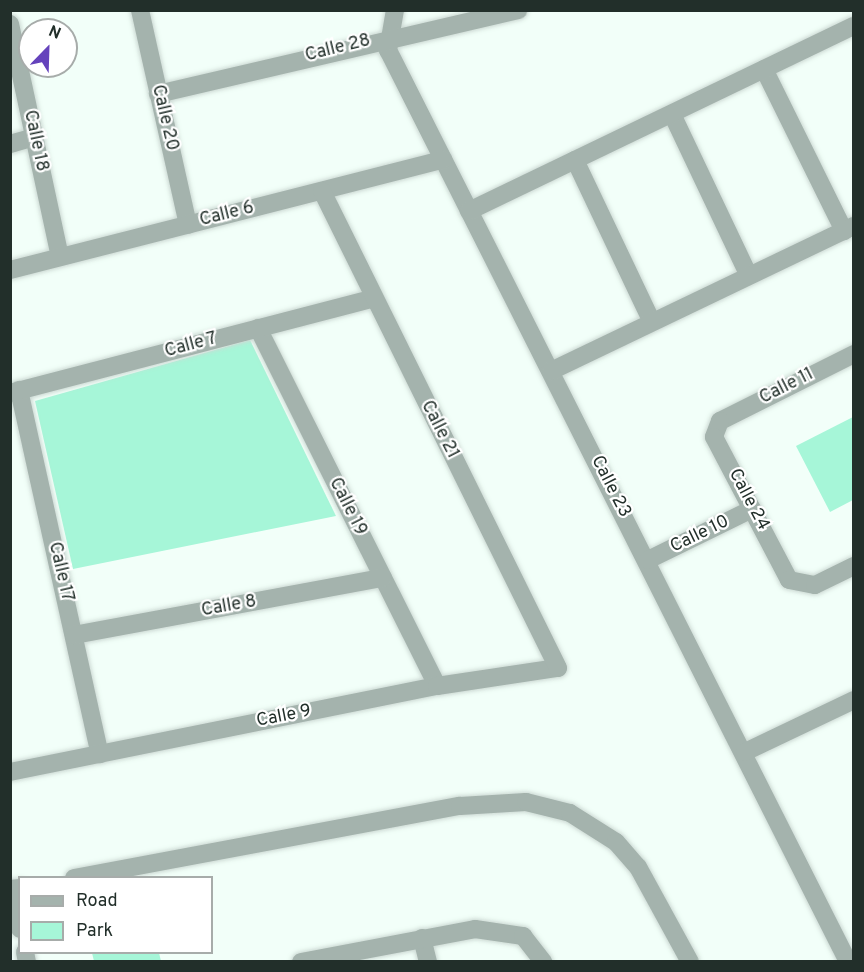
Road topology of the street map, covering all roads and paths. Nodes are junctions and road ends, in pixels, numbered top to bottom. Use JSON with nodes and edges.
{"nodes":[{"id":1,"x":140,"y":10,"type":"edge"},
{"id":2,"x":395,"y":10,"type":"edge"},
{"id":3,"x":516,"y":11,"type":"edge"},
{"id":4,"x":10,"y":24,"type":"edge"},
{"id":5,"x":854,"y":26,"type":"edge"},
{"id":6,"x":387,"y":37,"type":"junction"},
{"id":7,"x":764,"y":69,"type":"junction"},
{"id":8,"x":158,"y":94,"type":"junction"},
{"id":9,"x":672,"y":114,"type":"junction"},
{"id":10,"x":35,"y":137,"type":"junction"},
{"id":11,"x":10,"y":144,"type":"edge"},
{"id":12,"x":443,"y":160,"type":"junction"},
{"id":13,"x":575,"y":160,"type":"junction"},
{"id":14,"x":322,"y":191,"type":"junction"},
{"id":15,"x":469,"y":211,"type":"junction"},
{"id":16,"x":188,"y":225,"type":"junction"},
{"id":17,"x":849,"y":228,"type":"edge"},
{"id":18,"x":60,"y":257,"type":"junction"},
{"id":19,"x":10,"y":270,"type":"edge"},
{"id":20,"x":749,"y":276,"type":"junction"},
{"id":21,"x":372,"y":299,"type":"junction"},
{"id":22,"x":652,"y":322,"type":"junction"},
{"id":23,"x":258,"y":328,"type":"junction"},
{"id":24,"x":854,"y":354,"type":"edge"},
{"id":25,"x":551,"y":371,"type":"junction"},
{"id":26,"x":15,"y":391,"type":"edge"},
{"id":27,"x":720,"y":421,"type":"joint"},
{"id":28,"x":752,"y":509,"type":"junction"},
{"id":29,"x":648,"y":560,"type":"junction"},
{"id":30,"x":854,"y":566,"type":"edge"},
{"id":31,"x":383,"y":578,"type":"junction"},
{"id":32,"x":74,"y":635,"type":"junction"},
{"id":33,"x":558,"y":668,"type":"joint"},
{"id":34,"x":437,"y":686,"type":"junction"},
{"id":35,"x":852,"y":706,"type":"edge"},
{"id":36,"x":745,"y":752,"type":"junction"},
{"id":37,"x":100,"y":754,"type":"junction"},
{"id":38,"x":10,"y":772,"type":"edge"},
{"id":39,"x":85,"y":876,"type":"edge"},
{"id":40,"x":10,"y":889,"type":"edge"},
{"id":41,"x":18,"y":921,"type":"edge"},
{"id":42,"x":422,"y":938,"type":"junction"},
{"id":43,"x":301,"y":962,"type":"edge"},
{"id":44,"x":428,"y":962,"type":"edge"},
{"id":45,"x":543,"y":962,"type":"edge"},
{"id":46,"x":690,"y":962,"type":"edge"},
{"id":47,"x":848,"y":962,"type":"edge"}],
"edges":[{"from":1,"to":8,"type":"street","name":"Calle 20"},
{"from":2,"to":6,"type":"street"},
{"from":3,"to":6,"type":"street","name":"Calle 28"},
{"from":4,"to":10,"type":"street","name":"Calle 18"},
{"from":5,"to":7,"type":"street"},
{"from":6,"to":8,"type":"street","name":"Calle 28"},
{"from":6,"to":12,"type":"street","name":"Calle 23"},
{"from":7,"to":9,"type":"street"},
{"from":7,"to":17,"type":"street"},
{"from":8,"to":16,"type":"street","name":"Calle 20"},
{"from":9,"to":13,"type":"street"},
{"from":9,"to":20,"type":"street"},
{"from":10,"to":11,"type":"street"},
{"from":10,"to":18,"type":"street","name":"Calle 18"},
{"from":12,"to":14,"type":"street","name":"Calle 6"},
{"from":12,"to":15,"type":"street","name":"Calle 23"},
{"from":13,"to":15,"type":"street"},
{"from":13,"to":22,"type":"street"},
{"from":14,"to":16,"type":"street","name":"Calle 6"},
{"from":14,"to":21,"type":"street","name":"Calle 21"},
{"from":15,"to":25,"type":"street","name":"Calle 23"},
{"from":16,"to":18,"type":"street","name":"Calle 6"},
{"from":17,"to":20,"type":"street"},
{"from":18,"to":19,"type":"street","name":"Calle 6"},
{"from":20,"to":22,"type":"street"},
{"from":21,"to":23,"type":"street","name":"Calle 7"},
{"from":21,"to":33,"type":"street","name":"Calle 21"},
{"from":22,"to":25,"type":"street"},
{"from":23,"to":26,"type":"street","name":"Calle 7"},
{"from":23,"to":31,"type":"street","name":"Calle 19"},
{"from":24,"to":27,"type":"street","name":"Calle 11"},
{"from":25,"to":29,"type":"street","name":"Calle 23"},
{"from":26,"to":32,"type":"street","name":"Calle 17"},
{"from":27,"to":28,"type":"street","name":"Calle 24"},
{"from":28,"to":29,"type":"street","name":"Calle 10"},
{"from":28,"to":30,"type":"street","name":"Calle 24"},
{"from":29,"to":36,"type":"street","name":"Calle 23"},
{"from":31,"to":32,"type":"street","name":"Calle 8"},
{"from":31,"to":34,"type":"street","name":"Calle 19"},
{"from":32,"to":37,"type":"street","name":"Calle 17"},
{"from":33,"to":34,"type":"street","name":"Calle 9"},
{"from":34,"to":37,"type":"street","name":"Calle 9"},
{"from":35,"to":36,"type":"street"},
{"from":36,"to":47,"type":"street","name":"Calle 23"},
{"from":37,"to":38,"type":"street","name":"Calle 9"},
{"from":39,"to":46,"type":"street"},
{"from":40,"to":41,"type":"street"},
{"from":42,"to":43,"type":"street"},
{"from":42,"to":44,"type":"street"},
{"from":42,"to":45,"type":"street"}]}
